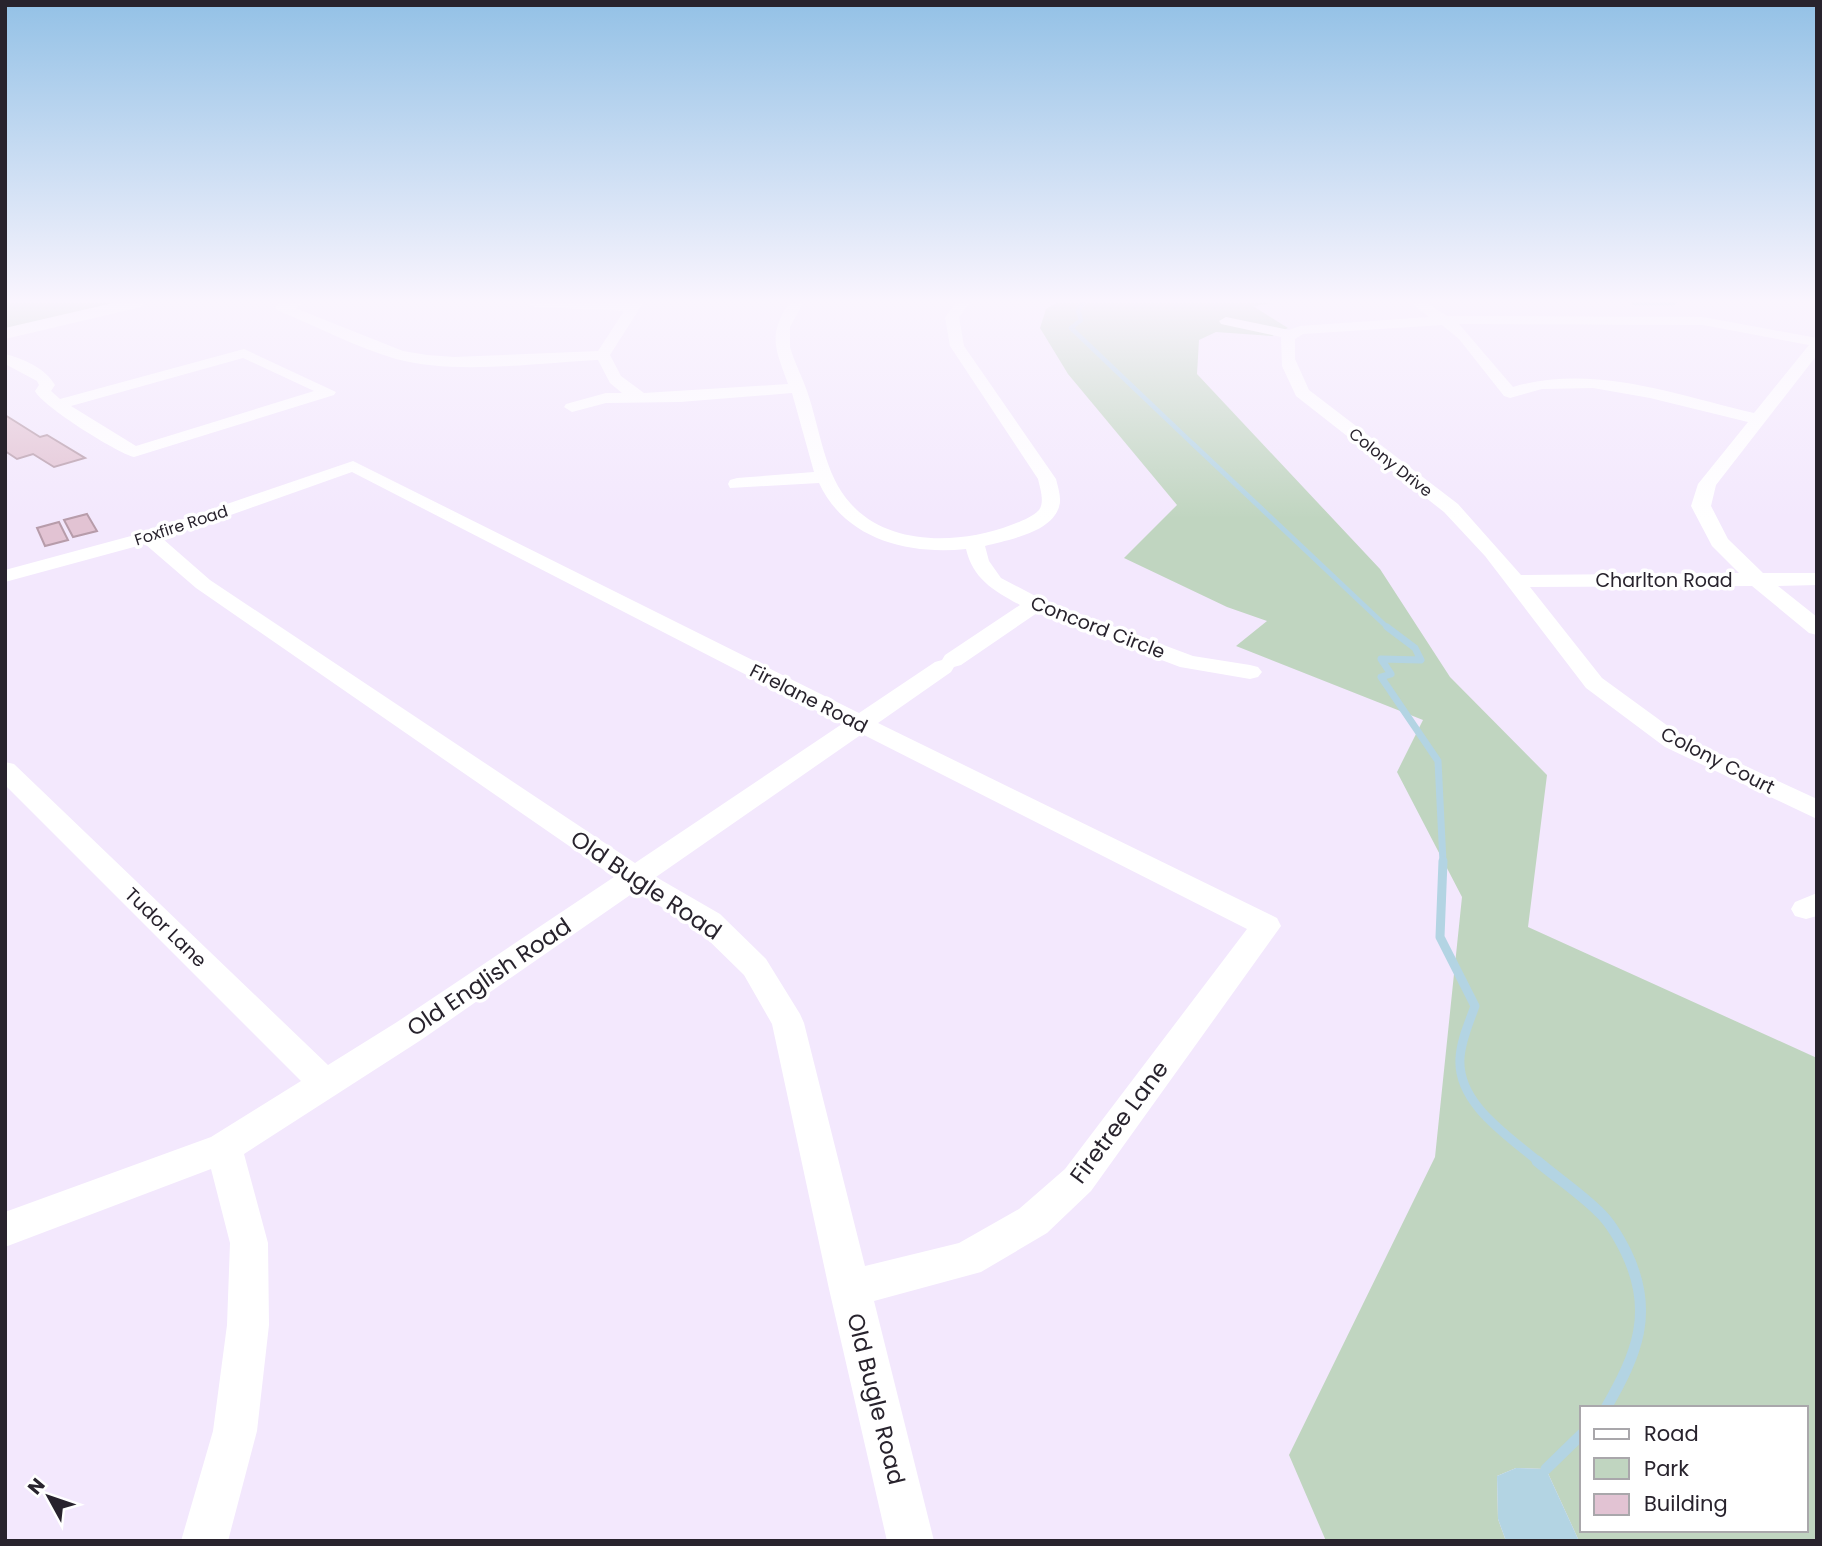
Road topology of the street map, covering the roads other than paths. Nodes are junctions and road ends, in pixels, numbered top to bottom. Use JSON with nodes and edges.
{"nodes":[{"id":1,"x":38,"y":375,"type":"edge"},
{"id":2,"x":164,"y":375,"type":"edge"},
{"id":3,"x":292,"y":375,"type":"edge"},
{"id":4,"x":612,"y":375,"type":"edge"},
{"id":5,"x":793,"y":375,"type":"edge"},
{"id":6,"x":977,"y":375,"type":"edge"},
{"id":7,"x":1293,"y":375,"type":"edge"},
{"id":8,"x":1493,"y":375,"type":"edge"},
{"id":9,"x":1792,"y":375,"type":"edge"},
{"id":10,"x":798,"y":388,"type":"junction"},
{"id":11,"x":638,"y":395,"type":"junction"},
{"id":12,"x":57,"y":405,"type":"junction"},
{"id":13,"x":572,"y":407,"type":"dead end"},
{"id":14,"x":1757,"y":419,"type":"junction"},
{"id":15,"x":134,"y":452,"type":"joint"},
{"id":16,"x":353,"y":466,"type":"joint"},
{"id":17,"x":826,"y":477,"type":"junction"},
{"id":18,"x":737,"y":484,"type":"dead end"},
{"id":19,"x":149,"y":537,"type":"junction"},
{"id":20,"x":974,"y":542,"type":"junction"},
{"id":21,"x":5,"y":576,"type":"edge"},
{"id":22,"x":1817,"y":579,"type":"edge"},
{"id":23,"x":1512,"y":580,"type":"junction"},
{"id":24,"x":1758,"y":580,"type":"junction"},
{"id":25,"x":1035,"y":605,"type":"junction"},
{"id":26,"x":1817,"y":628,"type":"edge"},
{"id":27,"x":1250,"y":672,"type":"dead end"},
{"id":28,"x":859,"y":723,"type":"junction"},
{"id":29,"x":5,"y":770,"type":"edge"},
{"id":30,"x":1817,"y":810,"type":"edge"},
{"id":31,"x":635,"y":877,"type":"junction"},
{"id":32,"x":1266,"y":926,"type":"joint"},
{"id":33,"x":326,"y":1084,"type":"junction"},
{"id":34,"x":225,"y":1149,"type":"junction"},
{"id":35,"x":5,"y":1230,"type":"edge"},
{"id":36,"x":849,"y":1289,"type":"junction"},
{"id":37,"x":204,"y":1541,"type":"edge"},
{"id":38,"x":911,"y":1541,"type":"edge"}],
"edges":[{"from":1,"to":12,"type":"street"},
{"from":2,"to":12,"type":"street"},
{"from":3,"to":15,"type":"street"},
{"from":4,"to":11,"type":"street"},
{"from":5,"to":10,"type":"street"},
{"from":6,"to":20,"type":"street"},
{"from":7,"to":23,"type":"street","name":"Colony Drive"},
{"from":8,"to":14,"type":"street"},
{"from":9,"to":14,"type":"street"},
{"from":10,"to":11,"type":"street"},
{"from":10,"to":17,"type":"street"},
{"from":11,"to":13,"type":"street"},
{"from":12,"to":15,"type":"street"},
{"from":14,"to":24,"type":"street"},
{"from":16,"to":19,"type":"street","name":"Foxfire Road"},
{"from":16,"to":28,"type":"street","name":"Firelane Road"},
{"from":17,"to":18,"type":"street"},
{"from":17,"to":20,"type":"street"},
{"from":19,"to":21,"type":"street","name":"Foxfire Road"},
{"from":19,"to":31,"type":"street","name":"Old Bugle Road"},
{"from":20,"to":25,"type":"street","name":"Concord Circle"},
{"from":22,"to":24,"type":"street","name":"Charlton Road"},
{"from":23,"to":24,"type":"street","name":"Charlton Road"},
{"from":23,"to":30,"type":"street","name":"Colony Court"},
{"from":24,"to":26,"type":"street"},
{"from":25,"to":27,"type":"street","name":"Concord Circle"},
{"from":25,"to":28,"type":"street","name":"Old English Road"},
{"from":28,"to":31,"type":"street","name":"Old English Road"},
{"from":28,"to":32,"type":"street","name":"Firelane Road"},
{"from":29,"to":33,"type":"street","name":"Tudor Lane"},
{"from":31,"to":33,"type":"street","name":"Old English Road"},
{"from":31,"to":36,"type":"street","name":"Old Bugle Road"},
{"from":32,"to":36,"type":"street","name":"Firetree Lane"},
{"from":33,"to":34,"type":"street","name":"Old English Road"},
{"from":34,"to":35,"type":"street","name":"Old English Road"},
{"from":34,"to":37,"type":"street"},
{"from":36,"to":38,"type":"street","name":"Old Bugle Road"}]}
